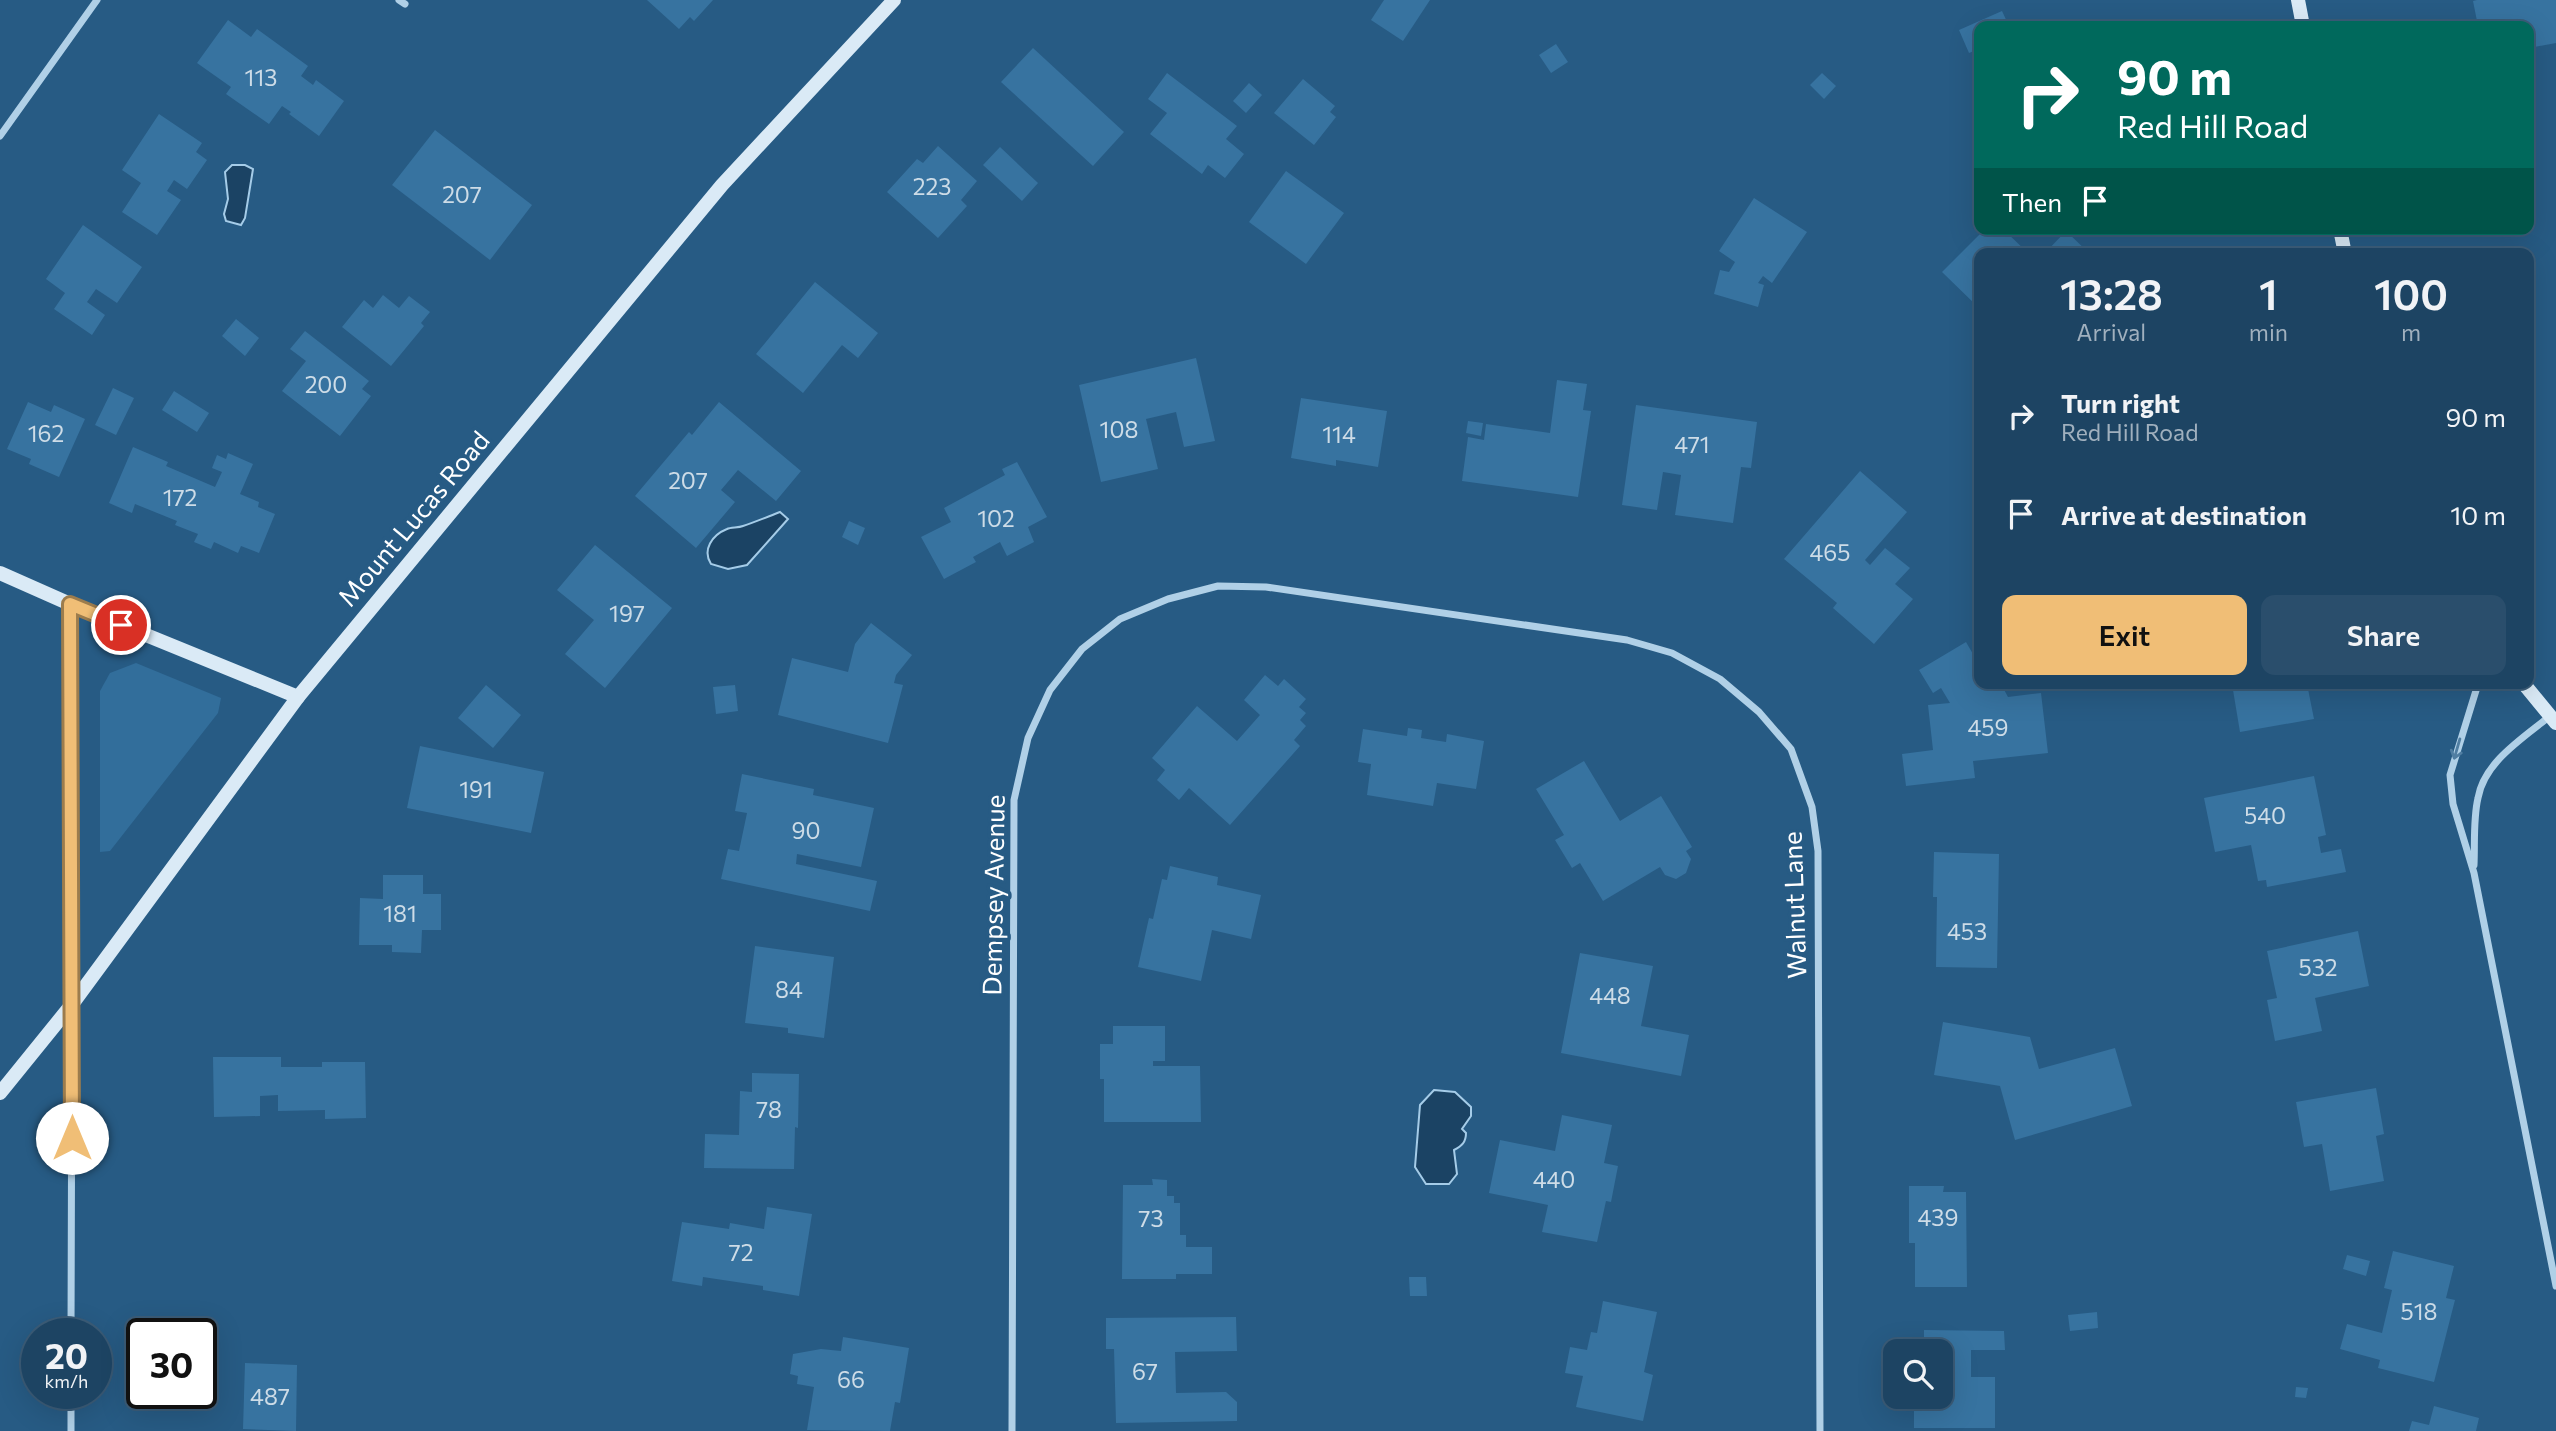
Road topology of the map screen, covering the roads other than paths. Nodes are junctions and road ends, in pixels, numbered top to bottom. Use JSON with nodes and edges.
{"nodes":[{"id":1,"x":97,"y":0,"type":"edge"},
{"id":2,"x":894,"y":0,"type":"edge"},
{"id":3,"x":2298,"y":0,"type":"edge"},
{"id":4,"x":2302,"y":21,"type":"edge"},
{"id":5,"x":0,"y":136,"type":"edge"},
{"id":6,"x":0,"y":573,"type":"edge"},
{"id":7,"x":70,"y":604,"type":"junction"},
{"id":8,"x":1461,"y":616,"type":"joint"},
{"id":9,"x":2476,"y":689,"type":"edge"},
{"id":10,"x":2528,"y":689,"type":"edge"},
{"id":11,"x":298,"y":697,"type":"junction"},
{"id":12,"x":2553,"y":720,"type":"edge"},
{"id":13,"x":2474,"y":873,"type":"junction"},
{"id":14,"x":72,"y":1003,"type":"junction"},
{"id":15,"x":0,"y":1093,"type":"edge"},
{"id":16,"x":2556,"y":1286,"type":"edge"},
{"id":17,"x":71,"y":1318,"type":"edge"},
{"id":18,"x":71,"y":1409,"type":"edge"},
{"id":19,"x":71,"y":1431,"type":"edge"},
{"id":20,"x":1012,"y":1431,"type":"edge"},
{"id":21,"x":1820,"y":1431,"type":"edge"}],
"edges":[{"from":1,"to":5,"type":"street"},
{"from":2,"to":11,"type":"street","name":"Mount Lucas Road"},
{"from":3,"to":4,"type":"street"},
{"from":6,"to":7,"type":"street"},
{"from":7,"to":11,"type":"street"},
{"from":7,"to":14,"type":"street"},
{"from":8,"to":20,"type":"street","name":"Dempsey Avenue"},
{"from":8,"to":21,"type":"street","name":"Walnut Lane"},
{"from":9,"to":13,"type":"street","one_way":true},
{"from":10,"to":12,"type":"street"},
{"from":11,"to":14,"type":"street","name":"Mount Lucas Road"},
{"from":12,"to":13,"type":"street"},
{"from":13,"to":16,"type":"street"},
{"from":14,"to":15,"type":"street","name":"Mount Lucas Road"},
{"from":14,"to":17,"type":"street"},
{"from":18,"to":19,"type":"street"}]}
